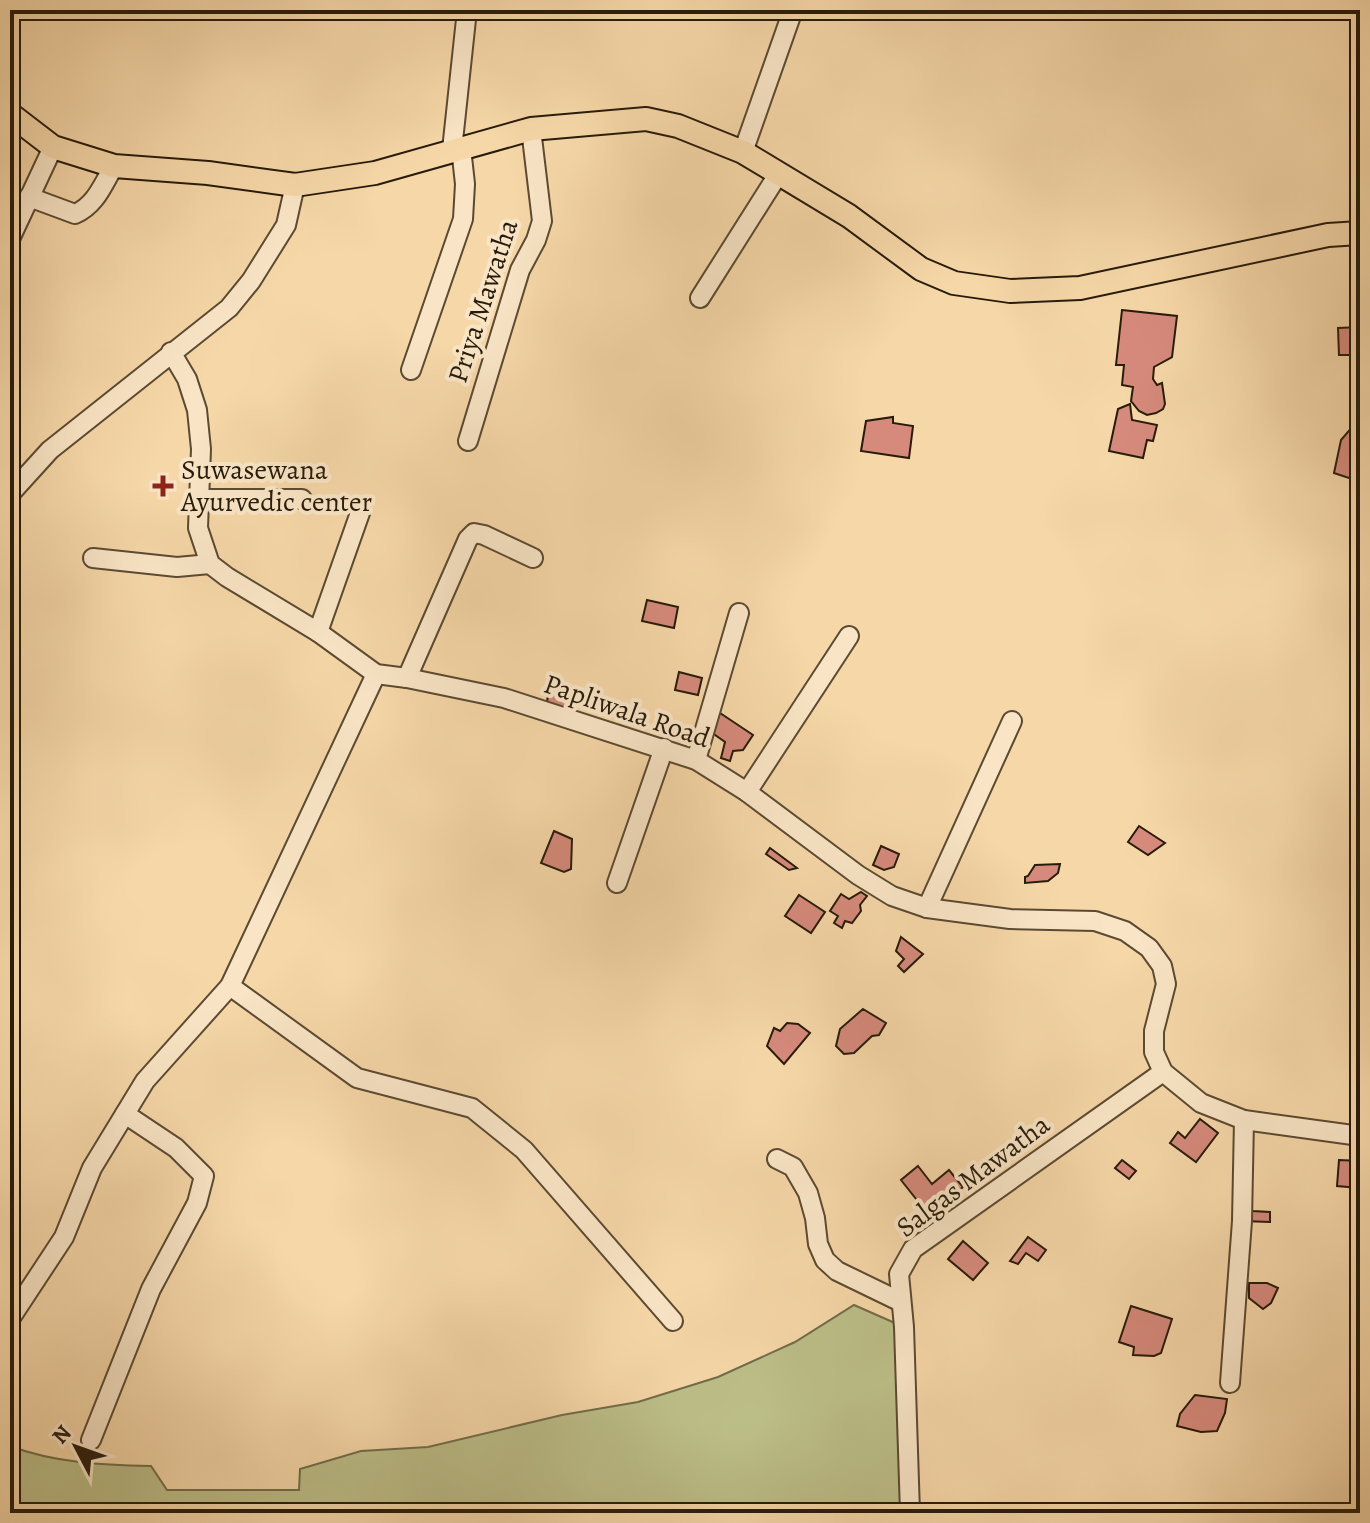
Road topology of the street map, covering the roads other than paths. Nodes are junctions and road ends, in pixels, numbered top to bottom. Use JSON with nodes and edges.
{"nodes":[{"id":1,"x":467,"y":10,"type":"edge"},
{"id":2,"x":793,"y":10,"type":"edge"},
{"id":3,"x":10,"y":114,"type":"edge"},
{"id":4,"x":531,"y":129,"type":"junction"},
{"id":5,"x":53,"y":147,"type":"junction"},
{"id":6,"x":457,"y":149,"type":"junction"},
{"id":7,"x":743,"y":152,"type":"junction"},
{"id":8,"x":114,"y":166,"type":"junction"},
{"id":9,"x":779,"y":173,"type":"junction"},
{"id":10,"x":295,"y":185,"type":"junction"},
{"id":11,"x":29,"y":197,"type":"junction"},
{"id":12,"x":1360,"y":233,"type":"edge"},
{"id":13,"x":10,"y":239,"type":"edge"},
{"id":14,"x":700,"y":298,"type":"dead end"},
{"id":15,"x":171,"y":352,"type":"junction"},
{"id":16,"x":411,"y":370,"type":"dead end"},
{"id":17,"x":468,"y":441,"type":"dead end"},
{"id":18,"x":10,"y":494,"type":"edge"},
{"id":19,"x":200,"y":499,"type":"junction"},
{"id":20,"x":302,"y":499,"type":"dead end"},
{"id":21,"x":361,"y":510,"type":"dead end"},
{"id":22,"x":93,"y":558,"type":"dead end"},
{"id":23,"x":533,"y":558,"type":"dead end"},
{"id":24,"x":210,"y":564,"type":"junction"},
{"id":25,"x":739,"y":613,"type":"dead end"},
{"id":26,"x":318,"y":632,"type":"junction"},
{"id":27,"x":849,"y":636,"type":"dead end"},
{"id":28,"x":376,"y":674,"type":"junction"},
{"id":29,"x":407,"y":678,"type":"junction"},
{"id":30,"x":1012,"y":721,"type":"dead end"},
{"id":31,"x":664,"y":748,"type":"junction"},
{"id":32,"x":696,"y":760,"type":"junction"},
{"id":33,"x":747,"y":792,"type":"junction"},
{"id":34,"x":617,"y":883,"type":"dead end"},
{"id":35,"x":927,"y":908,"type":"junction"},
{"id":36,"x":230,"y":986,"type":"junction"},
{"id":37,"x":1163,"y":1072,"type":"junction"},
{"id":38,"x":125,"y":1114,"type":"junction"},
{"id":39,"x":1244,"y":1120,"type":"junction"},
{"id":40,"x":1360,"y":1136,"type":"edge"},
{"id":41,"x":777,"y":1159,"type":"dead end"},
{"id":42,"x":901,"y":1302,"type":"junction"},
{"id":43,"x":10,"y":1319,"type":"edge"},
{"id":44,"x":673,"y":1321,"type":"dead end"},
{"id":45,"x":1230,"y":1383,"type":"dead end"},
{"id":46,"x":91,"y":1440,"type":"dead end"},
{"id":47,"x":910,"y":1513,"type":"edge"}],
"edges":[{"from":1,"to":6,"type":"street"},
{"from":2,"to":7,"type":"street"},
{"from":3,"to":5,"type":"main road"},
{"from":4,"to":6,"type":"main road"},
{"from":4,"to":7,"type":"main road"},
{"from":4,"to":17,"type":"street","name":"Priya Mawatha"},
{"from":5,"to":8,"type":"main road"},
{"from":5,"to":11,"type":"street"},
{"from":6,"to":10,"type":"main road"},
{"from":6,"to":16,"type":"street"},
{"from":7,"to":9,"type":"main road"},
{"from":8,"to":10,"type":"main road"},
{"from":8,"to":11,"type":"street"},
{"from":9,"to":12,"type":"main road"},
{"from":9,"to":14,"type":"street"},
{"from":10,"to":15,"type":"street"},
{"from":11,"to":13,"type":"street"},
{"from":15,"to":18,"type":"street"},
{"from":15,"to":19,"type":"street"},
{"from":19,"to":20,"type":"street"},
{"from":19,"to":24,"type":"street"},
{"from":21,"to":26,"type":"street"},
{"from":22,"to":24,"type":"street"},
{"from":23,"to":29,"type":"street"},
{"from":24,"to":26,"type":"street","name":"Papliwala Road"},
{"from":25,"to":32,"type":"street"},
{"from":26,"to":28,"type":"street","name":"Papliwala Road"},
{"from":27,"to":33,"type":"street"},
{"from":28,"to":29,"type":"street","name":"Papliwala Road"},
{"from":28,"to":36,"type":"street"},
{"from":29,"to":31,"type":"street","name":"Papliwala Road"},
{"from":30,"to":35,"type":"street"},
{"from":31,"to":32,"type":"street","name":"Papliwala Road"},
{"from":31,"to":34,"type":"street"},
{"from":32,"to":33,"type":"street","name":"Papliwala Road"},
{"from":33,"to":35,"type":"street","name":"Papliwala Road"},
{"from":35,"to":37,"type":"street","name":"Papliwala Road"},
{"from":36,"to":38,"type":"street"},
{"from":36,"to":44,"type":"street"},
{"from":37,"to":39,"type":"street"},
{"from":37,"to":42,"type":"street","name":"Salgas Mawatha"},
{"from":38,"to":43,"type":"street"},
{"from":38,"to":46,"type":"street"},
{"from":39,"to":40,"type":"street"},
{"from":39,"to":45,"type":"street"},
{"from":41,"to":42,"type":"street"},
{"from":42,"to":47,"type":"street","name":"Salgas Mawatha"}]}
